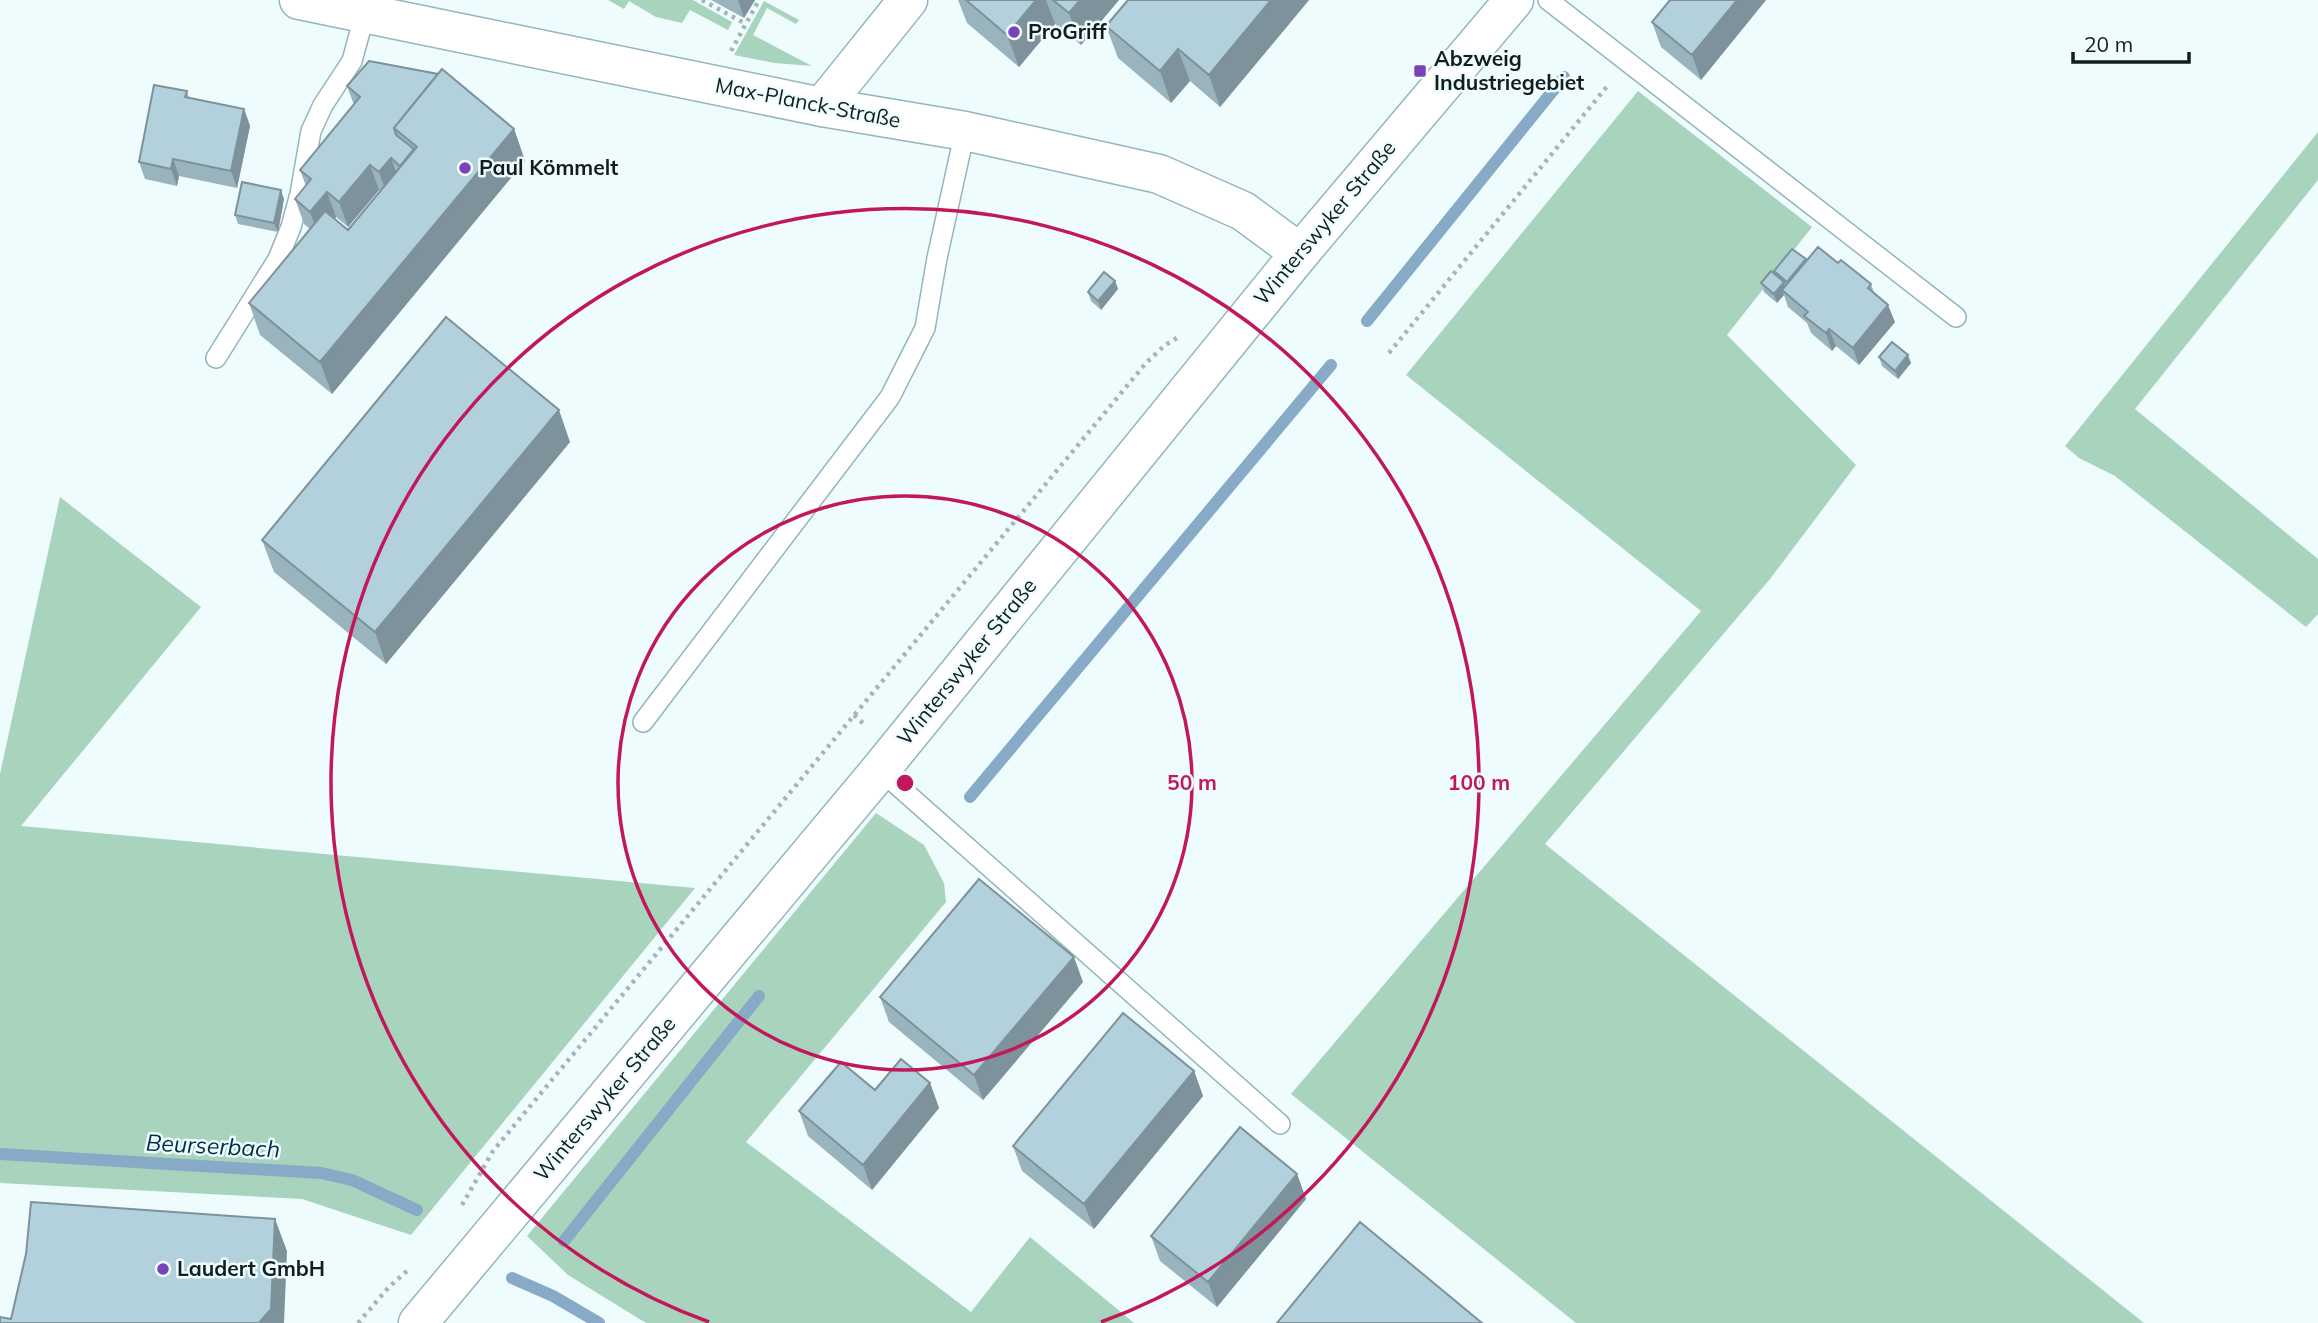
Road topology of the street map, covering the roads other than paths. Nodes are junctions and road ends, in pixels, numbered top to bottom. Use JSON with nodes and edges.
{"nodes":[{"id":1,"x":299,"y":0,"type":"edge"},
{"id":2,"x":908,"y":0,"type":"edge"},
{"id":3,"x":1514,"y":0,"type":"edge"},
{"id":4,"x":1548,"y":0,"type":"edge"},
{"id":5,"x":365,"y":13,"type":"junction"},
{"id":6,"x":822,"y":107,"type":"junction"},
{"id":7,"x":965,"y":131,"type":"junction"},
{"id":8,"x":1300,"y":253,"type":"junction"},
{"id":9,"x":1956,"y":317,"type":"dead end"},
{"id":10,"x":216,"y":358,"type":"dead end"},
{"id":11,"x":643,"y":722,"type":"dead end"},
{"id":12,"x":880,"y":770,"type":"junction"},
{"id":13,"x":1280,"y":1124,"type":"dead end"},
{"id":14,"x":418,"y":1323,"type":"edge"}],
"edges":[{"from":1,"to":5,"type":"street","name":"Max-Planck-Straße"},
{"from":2,"to":6,"type":"street"},
{"from":3,"to":8,"type":"street","name":"Winterswyker Straße"},
{"from":4,"to":9,"type":"lane"},
{"from":5,"to":6,"type":"street","name":"Max-Planck-Straße"},
{"from":5,"to":10,"type":"lane"},
{"from":6,"to":7,"type":"street","name":"Max-Planck-Straße"},
{"from":7,"to":8,"type":"street","name":"Max-Planck-Straße"},
{"from":7,"to":11,"type":"lane"},
{"from":8,"to":12,"type":"street","name":"Winterswyker Straße"},
{"from":12,"to":13,"type":"lane"},
{"from":12,"to":14,"type":"street","name":"Winterswyker Straße"}]}
